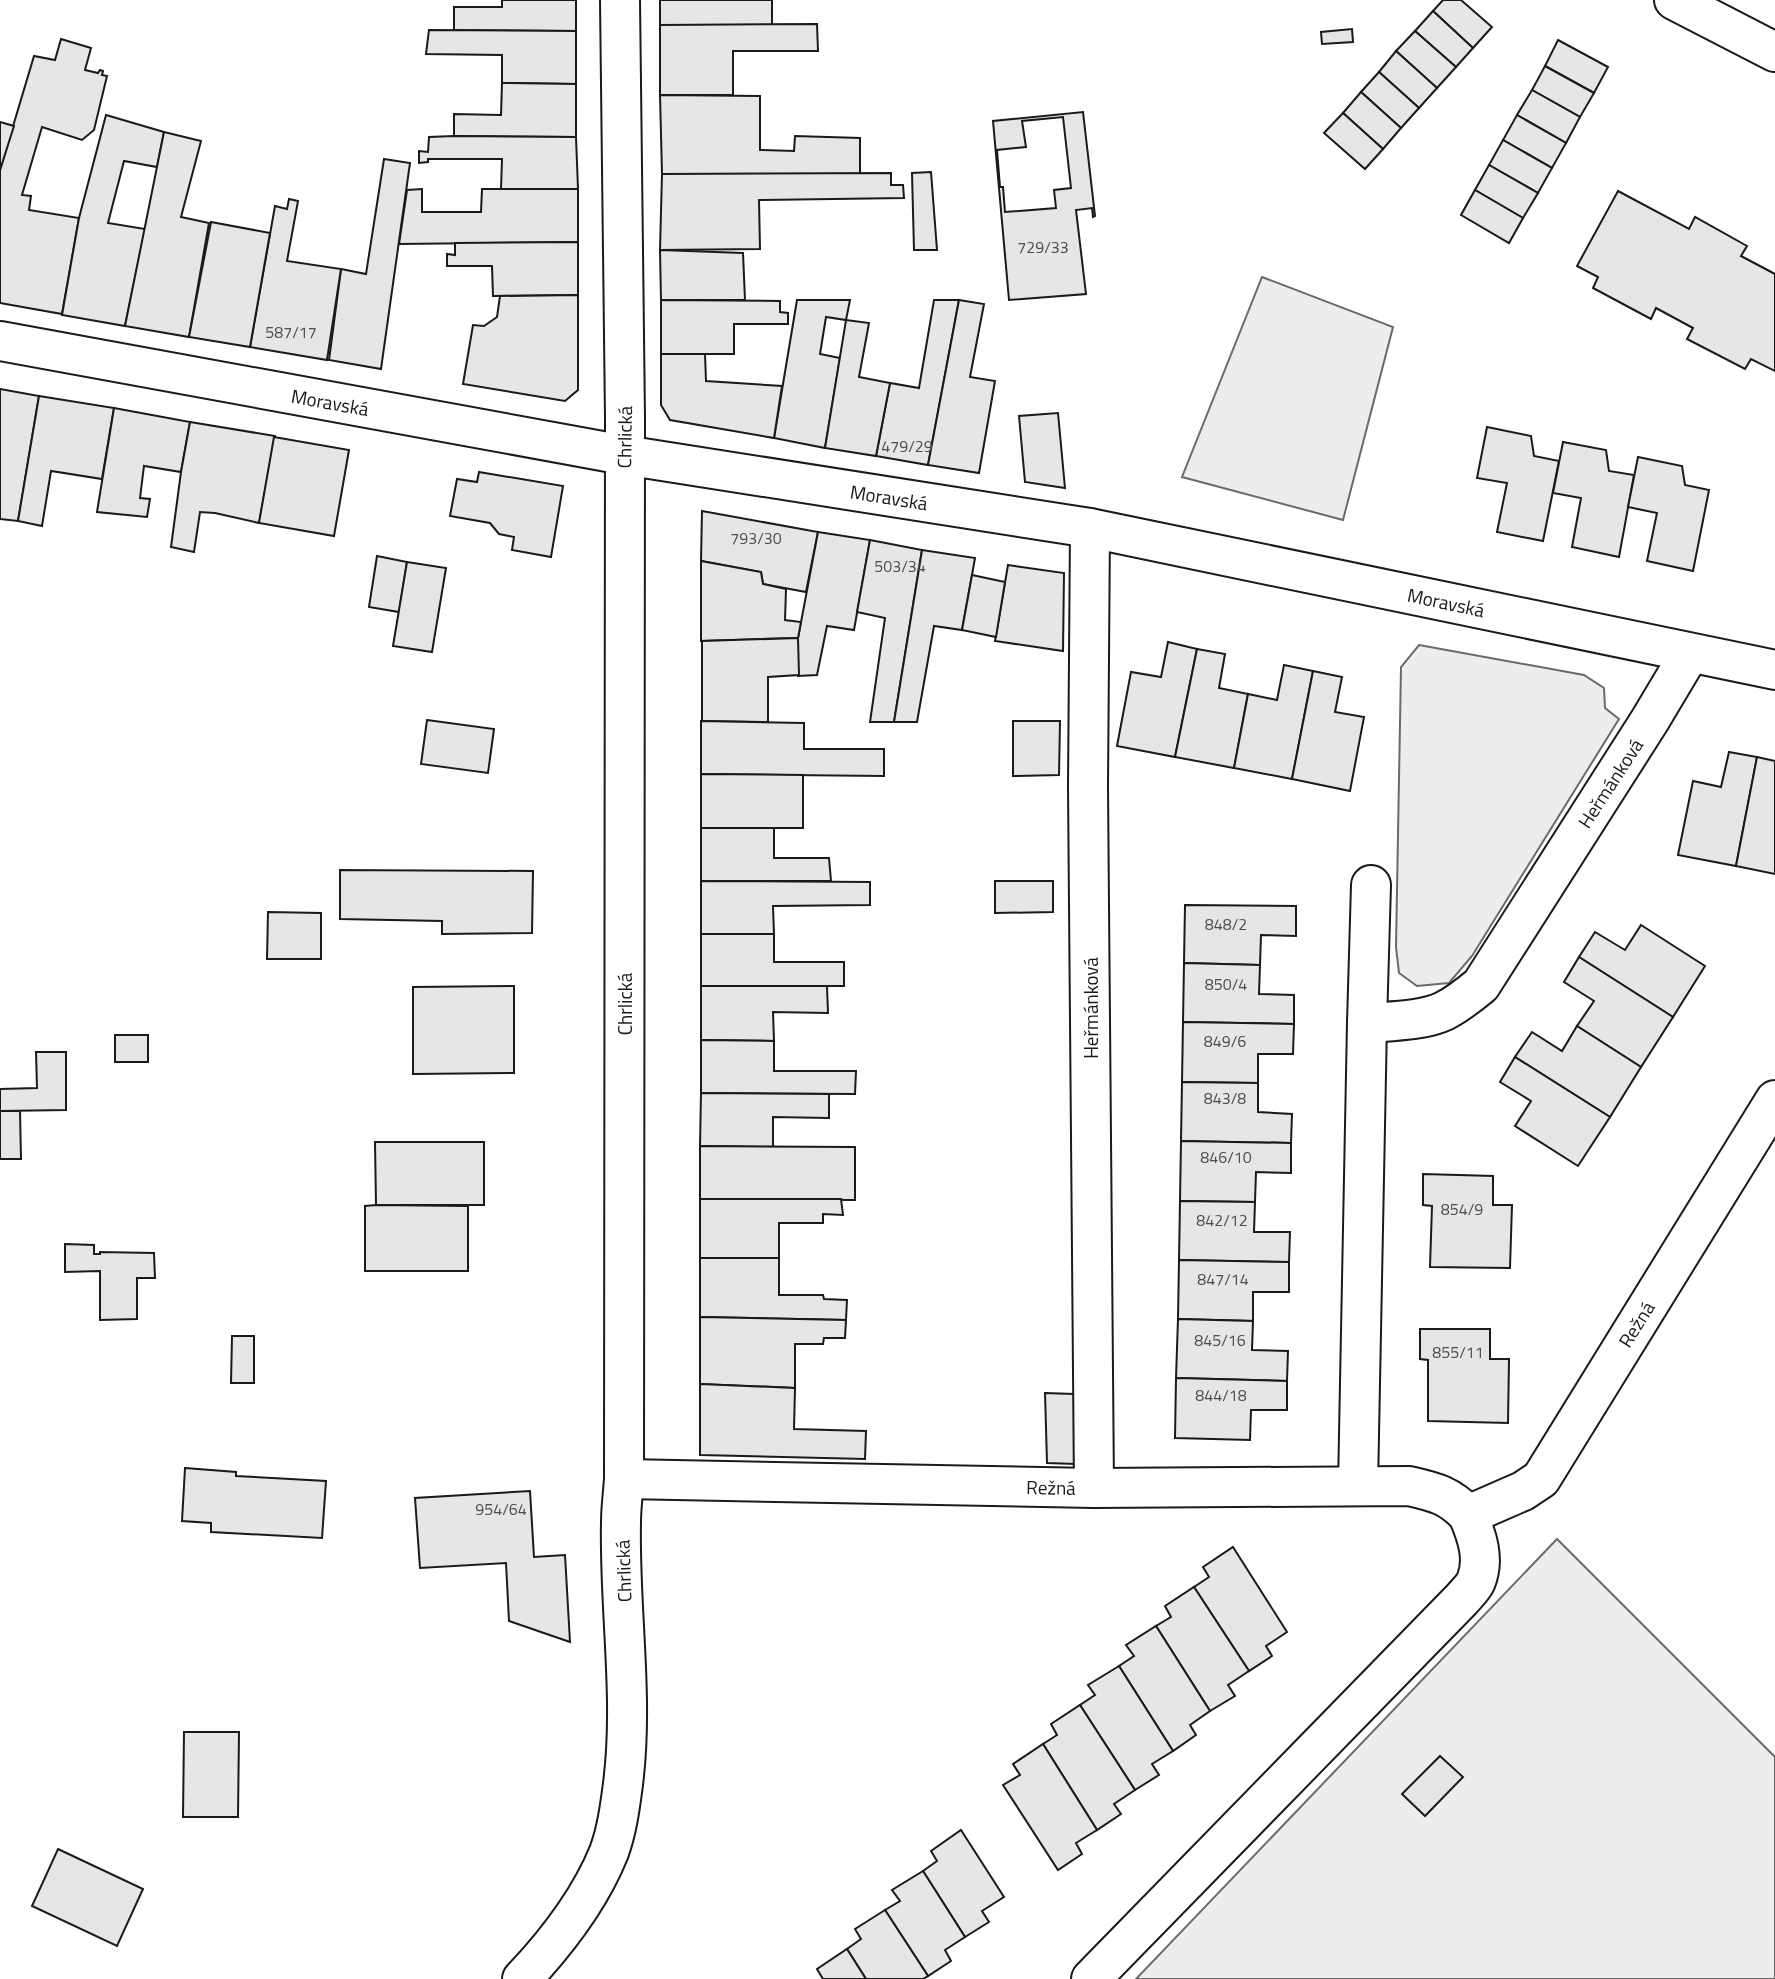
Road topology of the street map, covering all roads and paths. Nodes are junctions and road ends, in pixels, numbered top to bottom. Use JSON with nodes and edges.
{"nodes":[{"id":1,"x":620,"y":0,"type":"edge"},
{"id":2,"x":1674,"y":0,"type":"edge"},
{"id":3,"x":1775,"y":52,"type":"edge"},
{"id":4,"x":0,"y":341,"type":"edge"},
{"id":5,"x":624,"y":456,"type":"junction"},
{"id":6,"x":1090,"y":528,"type":"junction"},
{"id":7,"x":1690,"y":653,"type":"junction"},
{"id":8,"x":1775,"y":670,"type":"edge"},
{"id":9,"x":1371,"y":885,"type":"dead end"},
{"id":10,"x":1367,"y":1023,"type":"junction"},
{"id":11,"x":1775,"y":1100,"type":"edge"},
{"id":12,"x":625,"y":1479,"type":"junction"},
{"id":13,"x":1359,"y":1486,"type":"junction"},
{"id":14,"x":1094,"y":1488,"type":"junction"},
{"id":15,"x":1468,"y":1515,"type":"junction"},
{"id":16,"x":522,"y":1979,"type":"edge"},
{"id":17,"x":1091,"y":1979,"type":"edge"}],
"edges":[{"from":1,"to":5,"type":"street","name":"Chrlická"},
{"from":2,"to":3,"type":"street"},
{"from":4,"to":5,"type":"street","name":"Moravská"},
{"from":5,"to":6,"type":"street","name":"Moravská"},
{"from":5,"to":12,"type":"street","name":"Chrlická"},
{"from":6,"to":7,"type":"street","name":"Moravská"},
{"from":6,"to":14,"type":"street","name":"Heřmánková"},
{"from":7,"to":8,"type":"street","name":"Moravská"},
{"from":7,"to":10,"type":"street","name":"Heřmánková"},
{"from":9,"to":10,"type":"street"},
{"from":10,"to":13,"type":"street"},
{"from":11,"to":15,"type":"street","name":"Režná"},
{"from":12,"to":14,"type":"street","name":"Režná"},
{"from":12,"to":16,"type":"street","name":"Chrlická"},
{"from":13,"to":14,"type":"street","name":"Režná"},
{"from":13,"to":15,"type":"street","name":"Režná"},
{"from":15,"to":17,"type":"street"}]}
